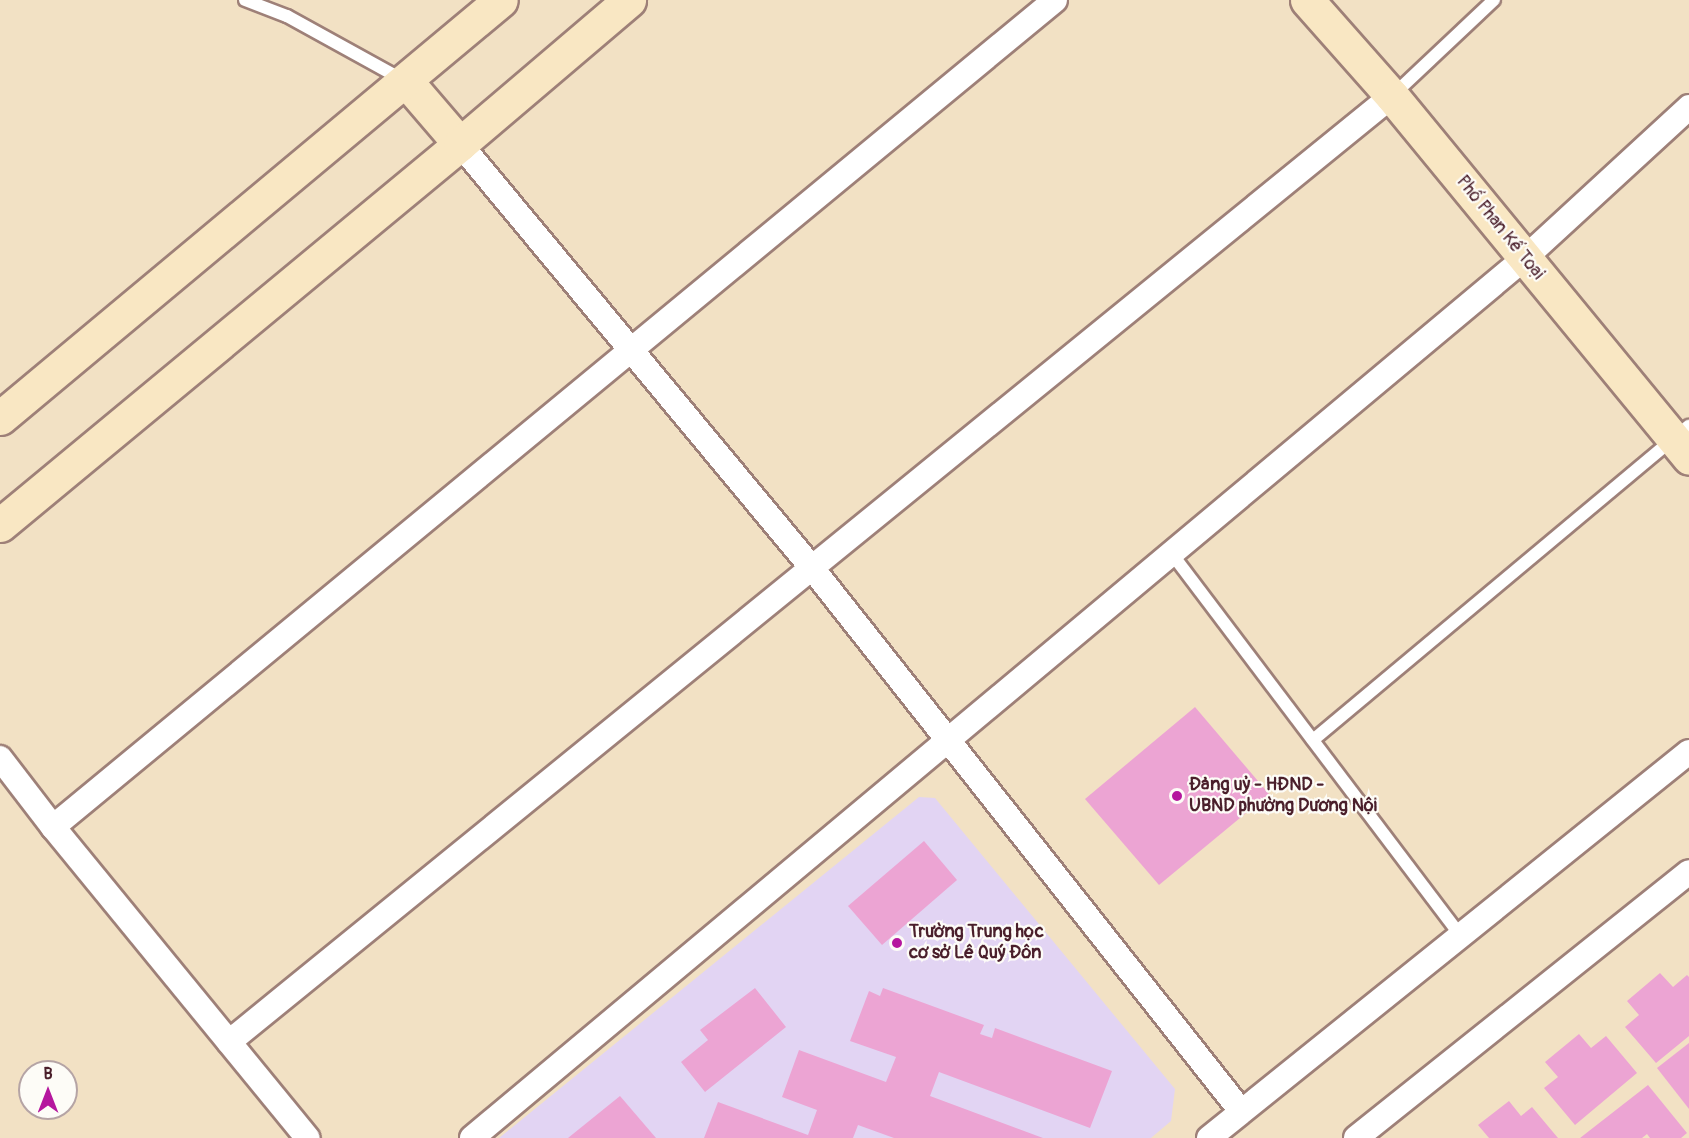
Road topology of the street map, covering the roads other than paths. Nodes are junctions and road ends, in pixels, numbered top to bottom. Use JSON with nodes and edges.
{"nodes":[{"id":1,"x":245,"y":0,"type":"edge"},
{"id":2,"x":501,"y":0,"type":"edge"},
{"id":3,"x":629,"y":0,"type":"edge"},
{"id":4,"x":1054,"y":0,"type":"edge"},
{"id":5,"x":1307,"y":0,"type":"edge"},
{"id":6,"x":1494,"y":0,"type":"edge"},
{"id":7,"x":406,"y":81,"type":"junction"},
{"id":8,"x":1392,"y":96,"type":"junction"},
{"id":9,"x":1689,"y":107,"type":"edge"},
{"id":10,"x":460,"y":144,"type":"junction"},
{"id":11,"x":1525,"y":258,"type":"junction"},
{"id":12,"x":630,"y":349,"type":"junction"},
{"id":13,"x":0,"y":418,"type":"edge"},
{"id":14,"x":1684,"y":441,"type":"edge"},
{"id":15,"x":0,"y":525,"type":"edge"},
{"id":16,"x":1172,"y":554,"type":"junction"},
{"id":17,"x":812,"y":568,"type":"junction"},
{"id":18,"x":948,"y":740,"type":"junction"},
{"id":19,"x":1312,"y":740,"type":"junction"},
{"id":20,"x":1689,"y":752,"type":"edge"},
{"id":21,"x":0,"y":758,"type":"edge"},
{"id":22,"x":53,"y":827,"type":"junction"},
{"id":23,"x":1689,"y":872,"type":"edge"},
{"id":24,"x":1460,"y":935,"type":"junction"},
{"id":25,"x":229,"y":1042,"type":"junction"},
{"id":26,"x":1241,"y":1111,"type":"junction"},
{"id":27,"x":309,"y":1138,"type":"edge"},
{"id":28,"x":472,"y":1138,"type":"edge"},
{"id":29,"x":1209,"y":1138,"type":"edge"},
{"id":30,"x":1356,"y":1138,"type":"edge"}],
"edges":[{"from":1,"to":7,"type":"lane"},
{"from":2,"to":7,"type":"main road"},
{"from":3,"to":10,"type":"main road"},
{"from":4,"to":12,"type":"street"},
{"from":5,"to":8,"type":"main road","name":"Phố Phan Kế Toại"},
{"from":6,"to":8,"type":"lane"},
{"from":7,"to":10,"type":"main road"},
{"from":7,"to":13,"type":"main road"},
{"from":8,"to":11,"type":"main road","name":"Phố Phan Kế Toại"},
{"from":8,"to":17,"type":"street"},
{"from":9,"to":11,"type":"street"},
{"from":10,"to":12,"type":"street"},
{"from":10,"to":15,"type":"main road"},
{"from":11,"to":14,"type":"main road","name":"Phố Phan Kế Toại"},
{"from":11,"to":16,"type":"street"},
{"from":12,"to":17,"type":"street"},
{"from":12,"to":22,"type":"street"},
{"from":14,"to":19,"type":"lane"},
{"from":16,"to":18,"type":"street"},
{"from":16,"to":19,"type":"lane"},
{"from":17,"to":18,"type":"street"},
{"from":17,"to":25,"type":"street"},
{"from":18,"to":26,"type":"street"},
{"from":18,"to":28,"type":"street"},
{"from":19,"to":24,"type":"lane"},
{"from":20,"to":24,"type":"street"},
{"from":21,"to":22,"type":"street"},
{"from":22,"to":25,"type":"street"},
{"from":23,"to":30,"type":"street"},
{"from":24,"to":26,"type":"street"},
{"from":25,"to":27,"type":"street"},
{"from":26,"to":29,"type":"street"}]}
